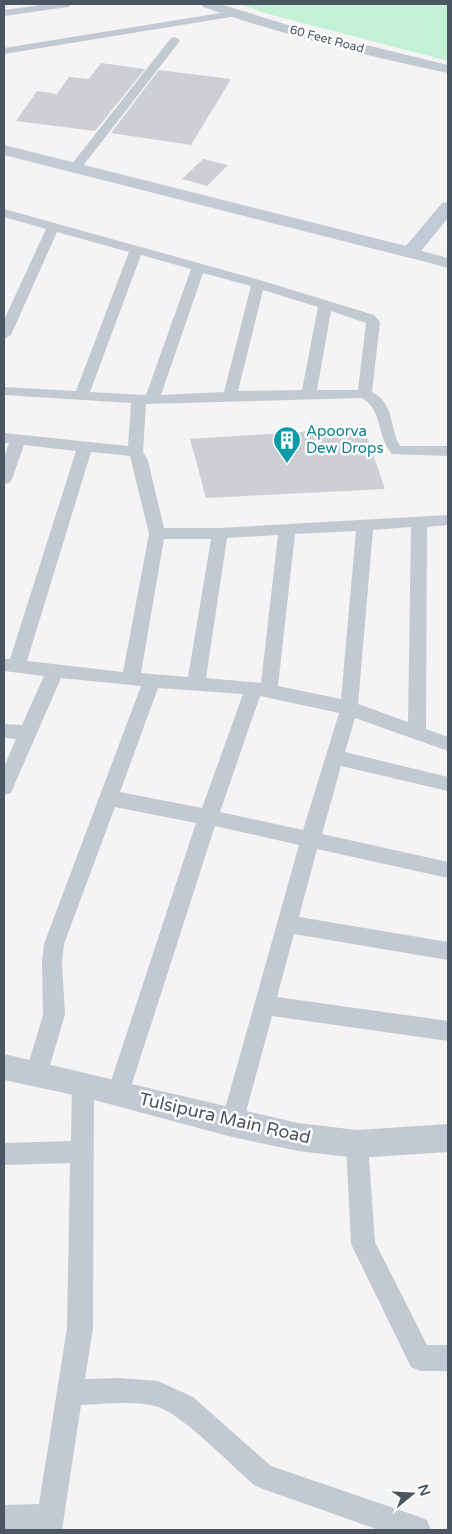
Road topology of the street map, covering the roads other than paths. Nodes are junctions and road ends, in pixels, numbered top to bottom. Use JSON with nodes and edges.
{"nodes":[{"id":1,"x":68,"y":4,"type":"edge"},
{"id":2,"x":208,"y":4,"type":"edge"},
{"id":3,"x":4,"y":14,"type":"edge"},
{"id":4,"x":233,"y":14,"type":"junction"},
{"id":5,"x":175,"y":40,"type":"dead end"},
{"id":6,"x":4,"y":51,"type":"edge"},
{"id":7,"x":448,"y":69,"type":"edge"},
{"id":8,"x":4,"y":150,"type":"edge"},
{"id":9,"x":75,"y":168,"type":"junction"},
{"id":10,"x":448,"y":207,"type":"edge"},
{"id":11,"x":4,"y":213,"type":"edge"},
{"id":12,"x":53,"y":226,"type":"junction"},
{"id":13,"x":136,"y":250,"type":"junction"},
{"id":14,"x":410,"y":252,"type":"junction"},
{"id":15,"x":448,"y":263,"type":"edge"},
{"id":16,"x":198,"y":268,"type":"junction"},
{"id":17,"x":258,"y":284,"type":"junction"},
{"id":18,"x":325,"y":304,"type":"junction"},
{"id":19,"x":4,"y":334,"type":"edge"},
{"id":20,"x":4,"y":390,"type":"edge"},
{"id":21,"x":309,"y":394,"type":"junction"},
{"id":22,"x":365,"y":394,"type":"junction"},
{"id":23,"x":230,"y":396,"type":"junction"},
{"id":24,"x":80,"y":397,"type":"junction"},
{"id":25,"x":146,"y":400,"type":"junction"},
{"id":26,"x":11,"y":439,"type":"edge"},
{"id":27,"x":85,"y":447,"type":"junction"},
{"id":28,"x":448,"y":451,"type":"edge"},
{"id":29,"x":135,"y":452,"type":"junction"},
{"id":30,"x":4,"y":479,"type":"edge"},
{"id":31,"x":448,"y":520,"type":"edge"},
{"id":32,"x":419,"y":521,"type":"junction"},
{"id":33,"x":365,"y":525,"type":"junction"},
{"id":34,"x":287,"y":530,"type":"junction"},
{"id":35,"x":220,"y":533,"type":"junction"},
{"id":36,"x":157,"y":534,"type":"junction"},
{"id":37,"x":11,"y":666,"type":"edge"},
{"id":38,"x":55,"y":672,"type":"junction"},
{"id":39,"x":131,"y":679,"type":"junction"},
{"id":40,"x":152,"y":681,"type":"junction"},
{"id":41,"x":196,"y":683,"type":"junction"},
{"id":42,"x":261,"y":689,"type":"junction"},
{"id":43,"x":349,"y":708,"type":"junction"},
{"id":44,"x":4,"y":731,"type":"edge"},
{"id":45,"x":30,"y":733,"type":"junction"},
{"id":46,"x":417,"y":733,"type":"junction"},
{"id":47,"x":448,"y":744,"type":"edge"},
{"id":48,"x":334,"y":758,"type":"junction"},
{"id":49,"x":448,"y":784,"type":"edge"},
{"id":50,"x":4,"y":788,"type":"edge"},
{"id":51,"x":109,"y":798,"type":"junction"},
{"id":52,"x":208,"y":817,"type":"junction"},
{"id":53,"x":310,"y":840,"type":"junction"},
{"id":54,"x":448,"y":870,"type":"edge"},
{"id":55,"x":286,"y":924,"type":"junction"},
{"id":56,"x":448,"y":951,"type":"edge"},
{"id":57,"x":264,"y":1004,"type":"junction"},
{"id":58,"x":448,"y":1031,"type":"edge"},
{"id":59,"x":4,"y":1067,"type":"edge"},
{"id":60,"x":36,"y":1076,"type":"junction"},
{"id":61,"x":83,"y":1084,"type":"junction"},
{"id":62,"x":118,"y":1093,"type":"junction"},
{"id":63,"x":232,"y":1123,"type":"junction"},
{"id":64,"x":448,"y":1138,"type":"edge"},
{"id":65,"x":357,"y":1144,"type":"junction"},
{"id":66,"x":82,"y":1152,"type":"junction"},
{"id":67,"x":4,"y":1154,"type":"edge"},
{"id":68,"x":448,"y":1358,"type":"edge"},
{"id":69,"x":71,"y":1392,"type":"junction"},
{"id":70,"x":4,"y":1518,"type":"edge"},
{"id":71,"x":49,"y":1524,"type":"edge"},
{"id":72,"x":417,"y":1530,"type":"edge"}],
"edges":[{"from":1,"to":3,"type":"street"},
{"from":2,"to":4,"type":"street","name":"60 Feet Road"},
{"from":4,"to":6,"type":"street"},
{"from":4,"to":7,"type":"street","name":"60 Feet Road"},
{"from":5,"to":9,"type":"street"},
{"from":8,"to":9,"type":"main road"},
{"from":9,"to":14,"type":"main road"},
{"from":10,"to":14,"type":"main road"},
{"from":11,"to":12,"type":"street"},
{"from":12,"to":13,"type":"street"},
{"from":12,"to":19,"type":"street"},
{"from":13,"to":16,"type":"street"},
{"from":13,"to":24,"type":"street"},
{"from":14,"to":15,"type":"street"},
{"from":16,"to":17,"type":"street"},
{"from":16,"to":25,"type":"street"},
{"from":17,"to":18,"type":"street"},
{"from":17,"to":23,"type":"street"},
{"from":18,"to":21,"type":"street"},
{"from":18,"to":22,"type":"street"},
{"from":20,"to":24,"type":"street"},
{"from":21,"to":22,"type":"street"},
{"from":21,"to":23,"type":"street"},
{"from":22,"to":28,"type":"street"},
{"from":23,"to":25,"type":"street"},
{"from":24,"to":25,"type":"street"},
{"from":25,"to":29,"type":"street"},
{"from":26,"to":27,"type":"street"},
{"from":26,"to":30,"type":"street"},
{"from":27,"to":29,"type":"street"},
{"from":27,"to":37,"type":"street"},
{"from":29,"to":36,"type":"street"},
{"from":31,"to":32,"type":"street"},
{"from":32,"to":33,"type":"street"},
{"from":32,"to":46,"type":"street"},
{"from":33,"to":34,"type":"street"},
{"from":33,"to":43,"type":"street"},
{"from":34,"to":35,"type":"street"},
{"from":34,"to":42,"type":"street"},
{"from":35,"to":36,"type":"street"},
{"from":35,"to":41,"type":"street"},
{"from":36,"to":39,"type":"street"},
{"from":37,"to":38,"type":"street"},
{"from":38,"to":39,"type":"street"},
{"from":38,"to":45,"type":"street"},
{"from":39,"to":40,"type":"street"},
{"from":40,"to":41,"type":"street"},
{"from":40,"to":51,"type":"street"},
{"from":41,"to":42,"type":"street"},
{"from":42,"to":43,"type":"street"},
{"from":42,"to":52,"type":"street"},
{"from":43,"to":46,"type":"street"},
{"from":43,"to":48,"type":"street"},
{"from":44,"to":45,"type":"street"},
{"from":45,"to":50,"type":"street"},
{"from":46,"to":47,"type":"street"},
{"from":48,"to":49,"type":"street"},
{"from":48,"to":53,"type":"street"},
{"from":51,"to":52,"type":"street"},
{"from":51,"to":60,"type":"street"},
{"from":52,"to":53,"type":"street"},
{"from":52,"to":62,"type":"street"},
{"from":53,"to":54,"type":"street"},
{"from":53,"to":55,"type":"street"},
{"from":55,"to":56,"type":"street"},
{"from":55,"to":57,"type":"street"},
{"from":57,"to":58,"type":"street"},
{"from":57,"to":63,"type":"street"},
{"from":59,"to":60,"type":"street","name":"Tulsipura Main Road"},
{"from":60,"to":61,"type":"street","name":"Tulsipura Main Road"},
{"from":61,"to":62,"type":"street","name":"Tulsipura Main Road"},
{"from":61,"to":66,"type":"street"},
{"from":62,"to":63,"type":"street","name":"Tulsipura Main Road"},
{"from":63,"to":65,"type":"street","name":"Tulsipura Main Road"},
{"from":64,"to":65,"type":"street","name":"Tulsipura Main Road"},
{"from":65,"to":68,"type":"street"},
{"from":66,"to":67,"type":"street"},
{"from":66,"to":69,"type":"street"},
{"from":69,"to":71,"type":"street"},
{"from":69,"to":72,"type":"street"},
{"from":70,"to":71,"type":"street"}]}
